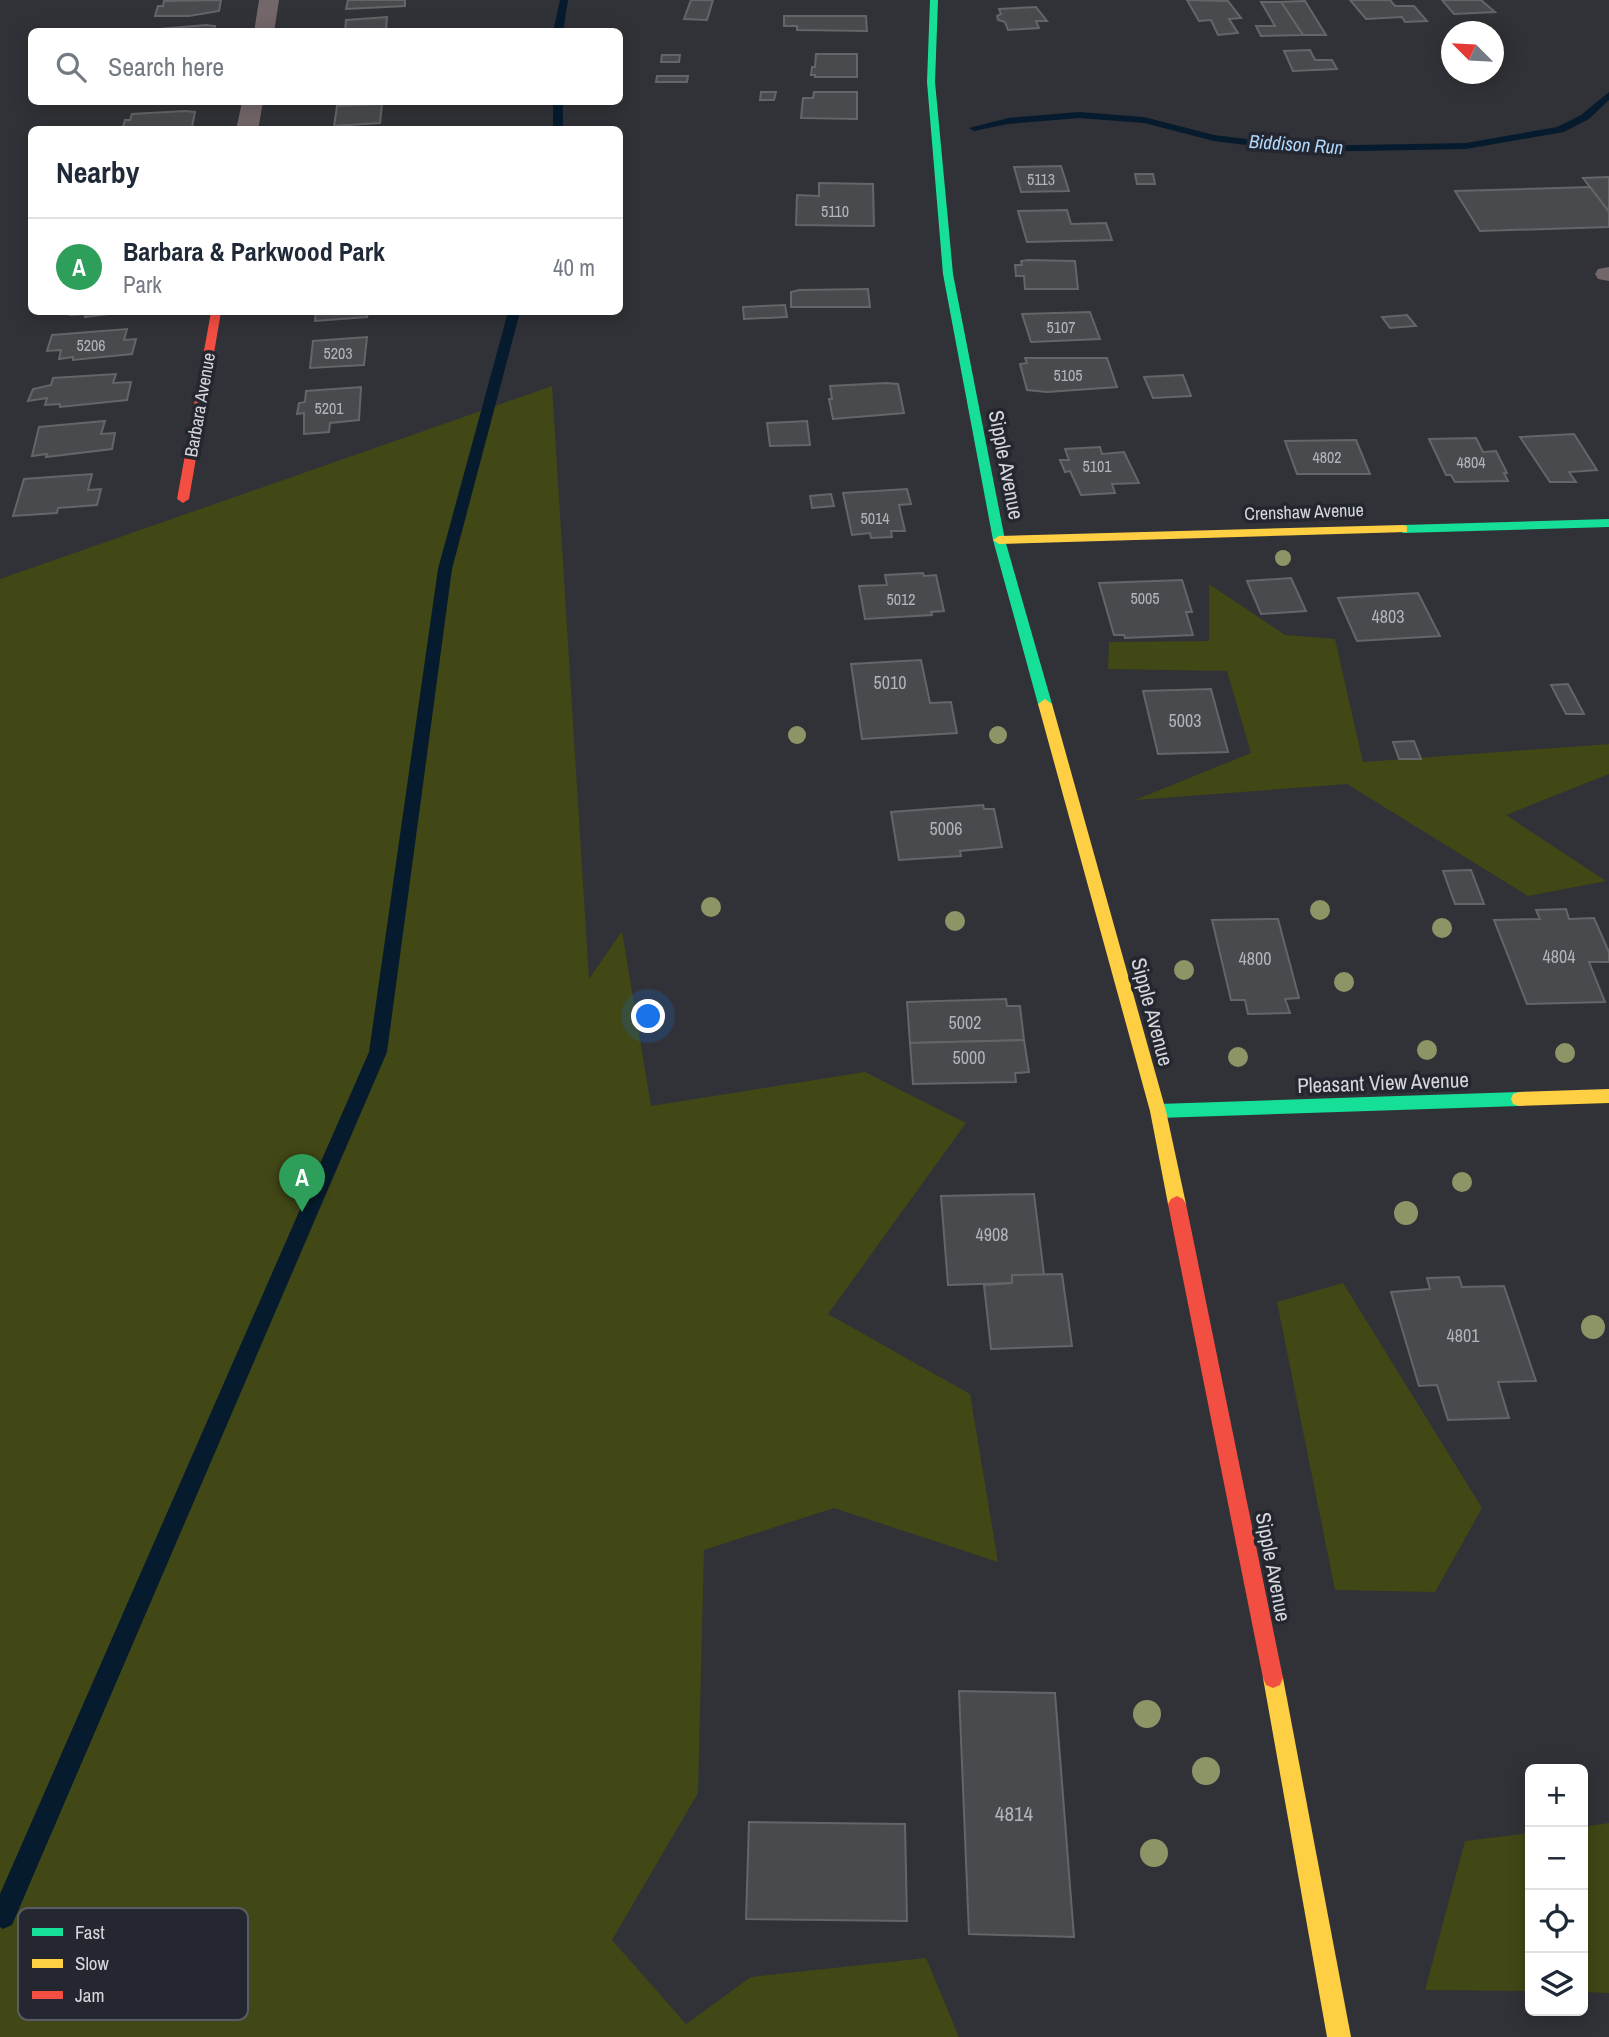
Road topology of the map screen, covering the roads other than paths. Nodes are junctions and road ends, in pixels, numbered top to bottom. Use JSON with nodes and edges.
{"nodes":[{"id":1,"x":269,"y":0,"type":"edge"},
{"id":2,"x":934,"y":0,"type":"edge"},
{"id":3,"x":265,"y":28,"type":"edge"},
{"id":4,"x":251,"y":105,"type":"edge"},
{"id":5,"x":248,"y":126,"type":"edge"},
{"id":6,"x":215,"y":315,"type":"edge"},
{"id":7,"x":183,"y":499,"type":"dead end"},
{"id":8,"x":1609,"y":523,"type":"edge"},
{"id":9,"x":999,"y":540,"type":"junction"},
{"id":10,"x":1609,"y":1096,"type":"edge"},
{"id":11,"x":1158,"y":1111,"type":"junction"},
{"id":12,"x":1339,"y":2037,"type":"edge"}],
"edges":[{"from":1,"to":3,"type":"street"},
{"from":2,"to":9,"type":"street","name":"Sipple Avenue"},
{"from":4,"to":5,"type":"street"},
{"from":6,"to":7,"type":"street","name":"Barbara Avenue"},
{"from":8,"to":9,"type":"street","name":"Crenshaw Avenue"},
{"from":9,"to":11,"type":"street","name":"Sipple Avenue"},
{"from":10,"to":11,"type":"street","name":"Pleasant View Avenue"},
{"from":11,"to":12,"type":"street","name":"Sipple Avenue"}]}
